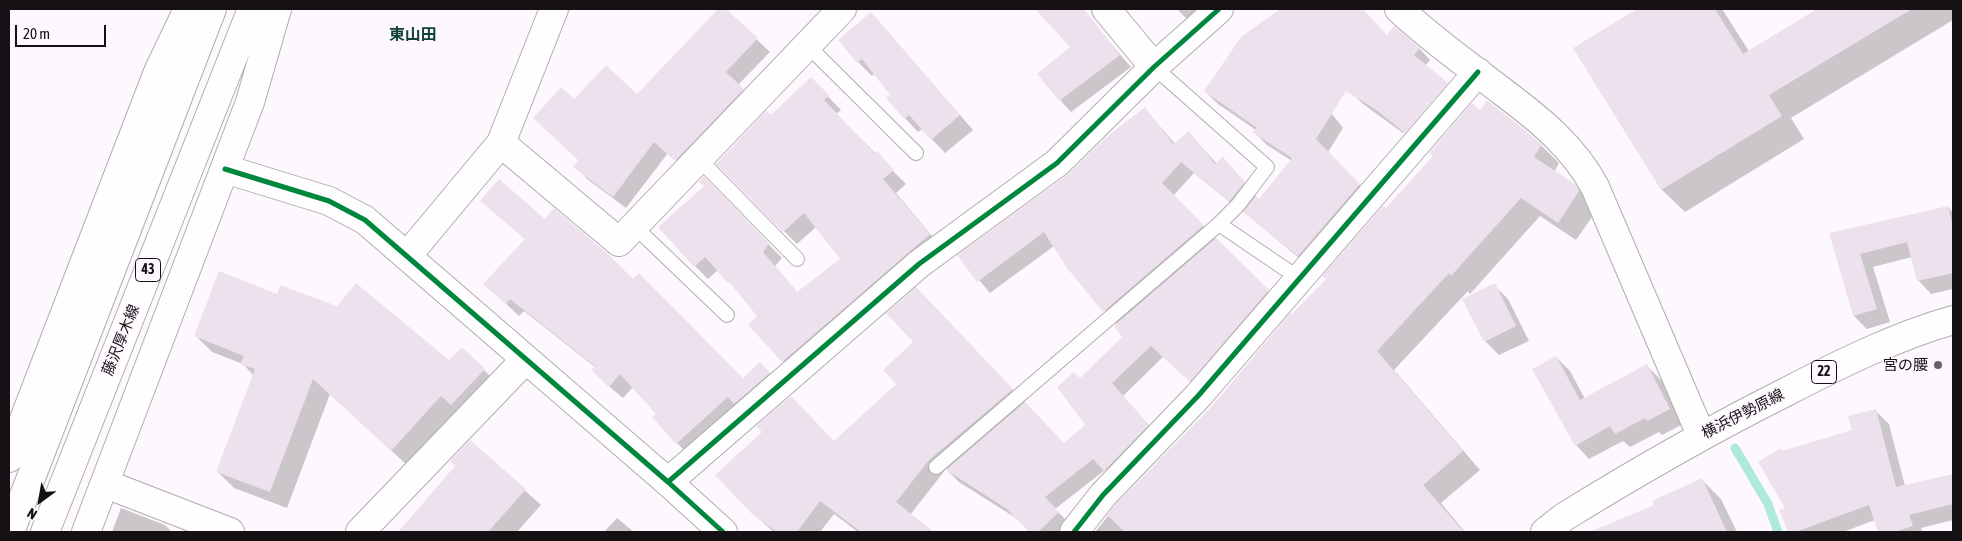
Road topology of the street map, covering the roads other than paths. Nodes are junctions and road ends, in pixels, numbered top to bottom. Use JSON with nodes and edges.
{"nodes":[{"id":1,"x":188,"y":9,"type":"edge"},
{"id":2,"x":212,"y":9,"type":"edge"},
{"id":3,"x":252,"y":9,"type":"edge"},
{"id":4,"x":277,"y":9,"type":"edge"},
{"id":5,"x":554,"y":9,"type":"edge"},
{"id":6,"x":842,"y":9,"type":"edge"},
{"id":7,"x":1106,"y":9,"type":"edge"},
{"id":8,"x":1220,"y":9,"type":"edge"},
{"id":9,"x":1399,"y":9,"type":"edge"},
{"id":10,"x":807,"y":45,"type":"junction"},
{"id":11,"x":1154,"y":67,"type":"junction"},
{"id":12,"x":1478,"y":72,"type":"junction"},
{"id":13,"x":501,"y":143,"type":"junction"},
{"id":14,"x":916,"y":153,"type":"dead end"},
{"id":15,"x":699,"y":159,"type":"junction"},
{"id":16,"x":225,"y":169,"type":"junction"},
{"id":17,"x":1219,"y":224,"type":"junction"},
{"id":18,"x":634,"y":226,"type":"junction"},
{"id":19,"x":407,"y":256,"type":"junction"},
{"id":20,"x":797,"y":259,"type":"dead end"},
{"id":21,"x":1300,"y":279,"type":"junction"},
{"id":22,"x":727,"y":315,"type":"dead end"},
{"id":23,"x":1953,"y":320,"type":"edge"},
{"id":24,"x":525,"y":360,"type":"junction"},
{"id":25,"x":1701,"y":435,"type":"junction"},
{"id":26,"x":9,"y":458,"type":"edge"},
{"id":27,"x":936,"y":467,"type":"dead end"},
{"id":28,"x":668,"y":482,"type":"junction"},
{"id":29,"x":106,"y":484,"type":"junction"},
{"id":30,"x":10,"y":532,"type":"edge"},
{"id":31,"x":45,"y":532,"type":"edge"},
{"id":32,"x":86,"y":532,"type":"edge"},
{"id":33,"x":230,"y":532,"type":"edge"},
{"id":34,"x":360,"y":532,"type":"edge"},
{"id":35,"x":723,"y":532,"type":"edge"},
{"id":36,"x":1074,"y":532,"type":"edge"},
{"id":37,"x":1545,"y":532,"type":"edge"}],
"edges":[{"from":1,"to":26,"type":"street"},
{"from":2,"to":30,"type":"street","number":"43"},
{"from":3,"to":31,"type":"street","name":"藤沢厚木線","number":"43"},
{"from":4,"to":16,"type":"street"},
{"from":5,"to":13,"type":"street"},
{"from":6,"to":10,"type":"street"},
{"from":7,"to":11,"type":"street"},
{"from":8,"to":11,"type":"street"},
{"from":9,"to":12,"type":"street"},
{"from":10,"to":14,"type":"lane"},
{"from":10,"to":15,"type":"street"},
{"from":11,"to":17,"type":"lane"},
{"from":11,"to":28,"type":"street"},
{"from":12,"to":21,"type":"street"},
{"from":12,"to":25,"type":"street"},
{"from":13,"to":18,"type":"street"},
{"from":13,"to":19,"type":"street"},
{"from":15,"to":18,"type":"street"},
{"from":15,"to":20,"type":"lane"},
{"from":16,"to":19,"type":"street"},
{"from":16,"to":29,"type":"street"},
{"from":17,"to":21,"type":"lane"},
{"from":17,"to":27,"type":"lane"},
{"from":18,"to":22,"type":"lane"},
{"from":19,"to":24,"type":"street"},
{"from":21,"to":36,"type":"street"},
{"from":23,"to":25,"type":"street","name":"横浜伊勢原線","number":"22"},
{"from":24,"to":28,"type":"street"},
{"from":24,"to":34,"type":"street"},
{"from":25,"to":37,"type":"street","name":"横浜伊勢原線","number":"22"},
{"from":28,"to":35,"type":"street"},
{"from":29,"to":32,"type":"street"},
{"from":29,"to":33,"type":"street"}]}
